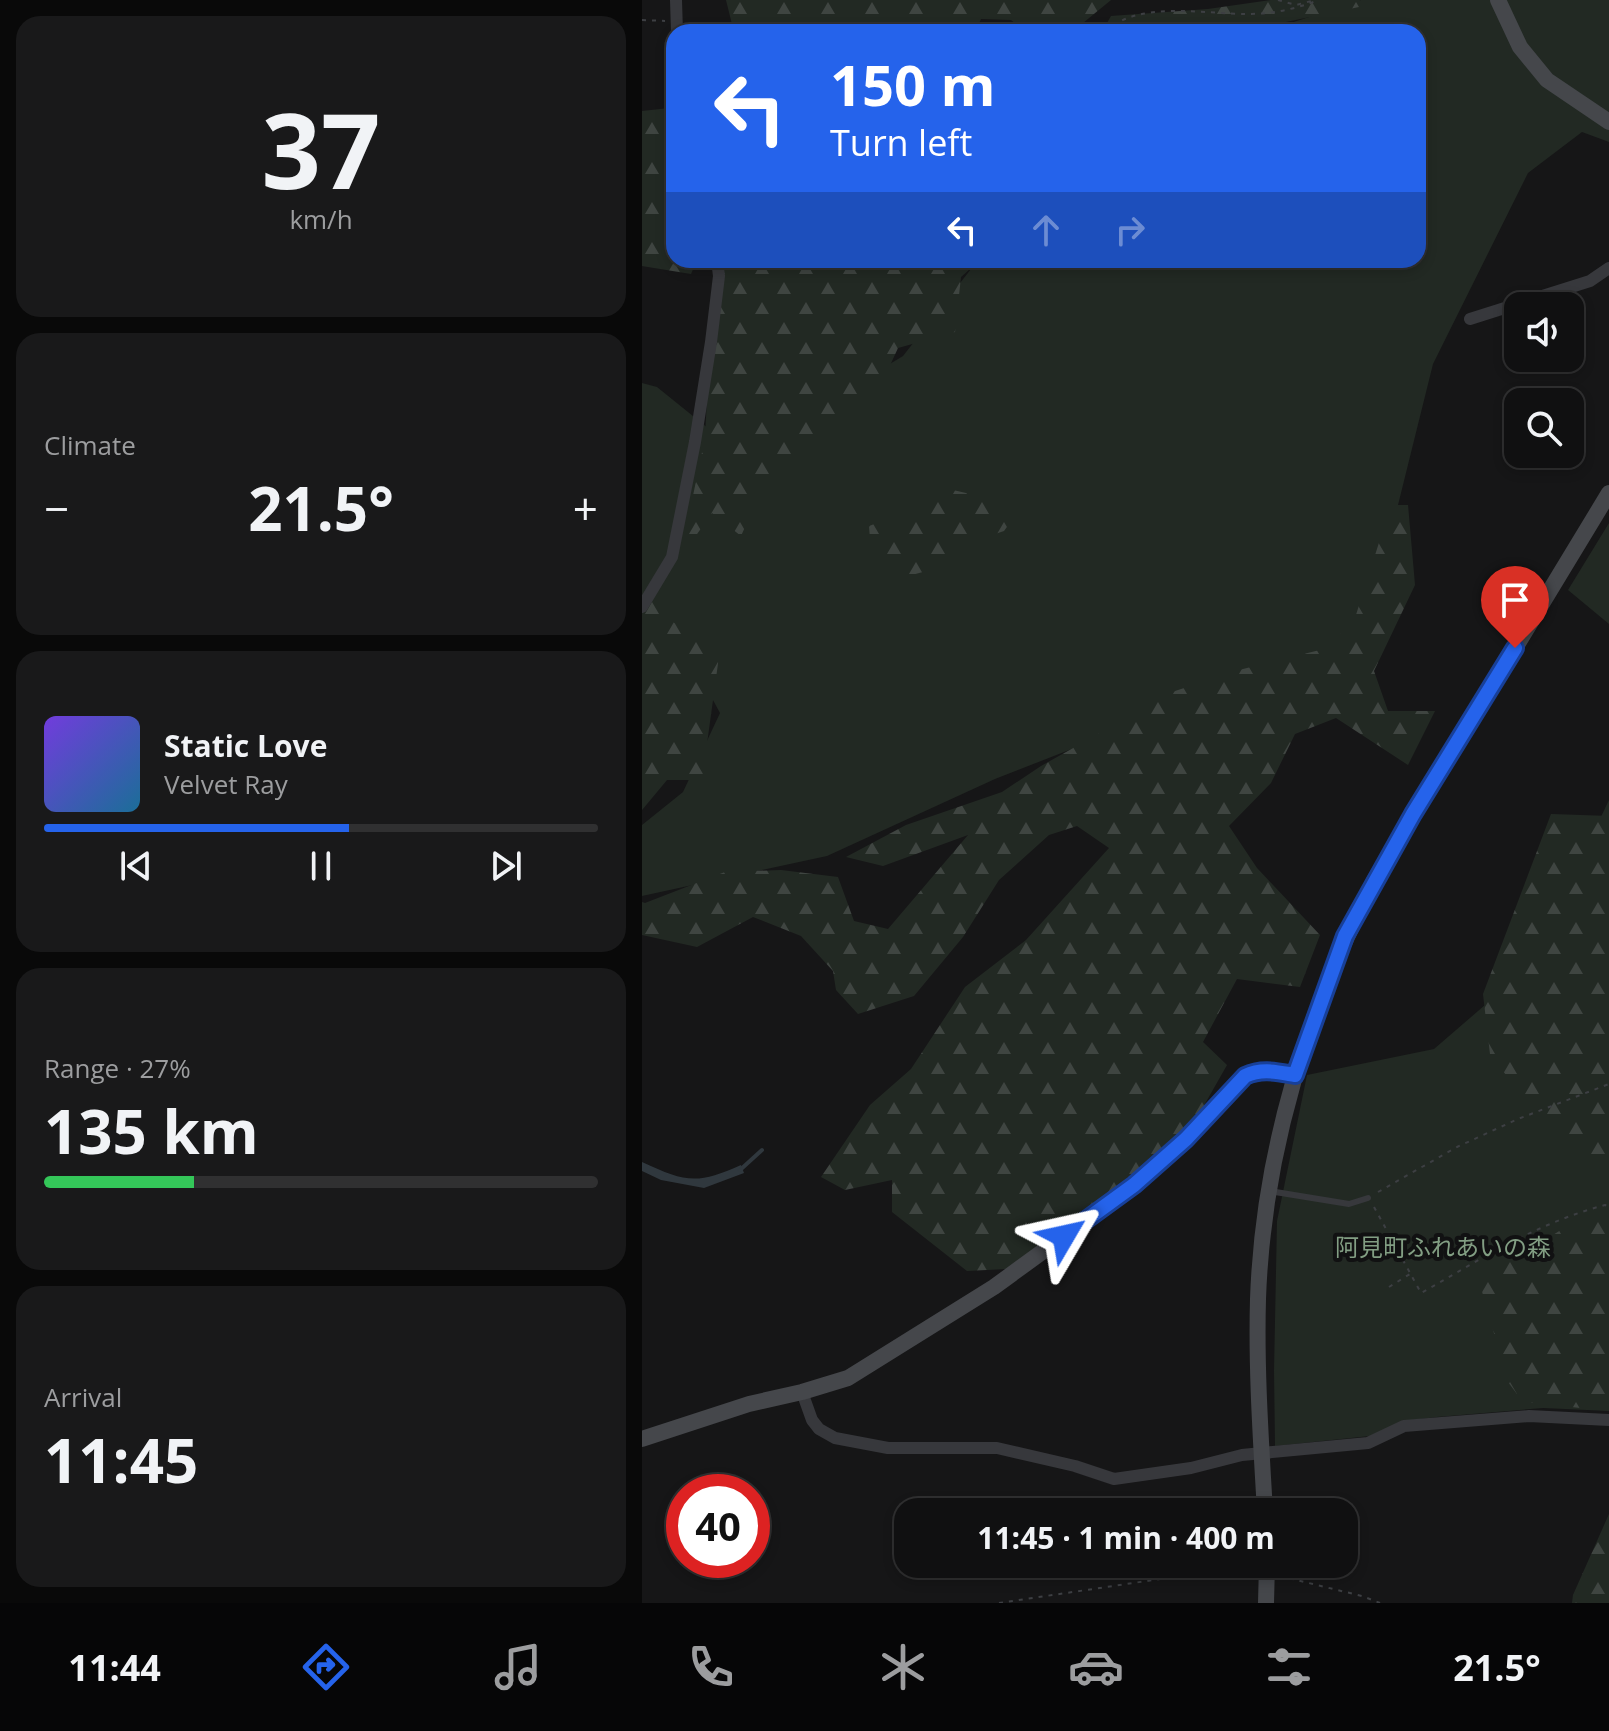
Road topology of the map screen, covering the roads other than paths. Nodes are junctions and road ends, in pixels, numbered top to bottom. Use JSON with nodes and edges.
{"nodes":[{"id":1,"x":676,"y":0,"type":"edge"},
{"id":2,"x":1498,"y":0,"type":"edge"},
{"id":3,"x":676,"y":24,"type":"edge"},
{"id":4,"x":1609,"y":122,"type":"edge"},
{"id":5,"x":718,"y":268,"type":"edge"},
{"id":6,"x":1609,"y":268,"type":"edge"},
{"id":7,"x":1470,"y":319,"type":"dead end"},
{"id":8,"x":1609,"y":493,"type":"edge"},
{"id":9,"x":642,"y":607,"type":"edge"},
{"id":10,"x":1295,"y":1075,"type":"junction"},
{"id":11,"x":1269,"y":1191,"type":"junction"},
{"id":12,"x":1368,"y":1198,"type":"road end"},
{"id":13,"x":802,"y":1392,"type":"junction"},
{"id":14,"x":1609,"y":1420,"type":"edge"},
{"id":15,"x":642,"y":1439,"type":"edge"},
{"id":16,"x":1261,"y":1453,"type":"junction"},
{"id":17,"x":1264,"y":1498,"type":"edge"},
{"id":18,"x":1267,"y":1578,"type":"edge"},
{"id":19,"x":1266,"y":1603,"type":"edge"}],
"edges":[{"from":1,"to":3,"type":"street"},
{"from":2,"to":4,"type":"street"},
{"from":5,"to":9,"type":"street"},
{"from":6,"to":7,"type":"street"},
{"from":8,"to":10,"type":"street"},
{"from":10,"to":11,"type":"street"},
{"from":10,"to":13,"type":"street"},
{"from":11,"to":12,"type":"lane"},
{"from":11,"to":16,"type":"street"},
{"from":13,"to":15,"type":"street"},
{"from":13,"to":16,"type":"street"},
{"from":14,"to":16,"type":"street"},
{"from":16,"to":17,"type":"street"},
{"from":18,"to":19,"type":"street"}]}
